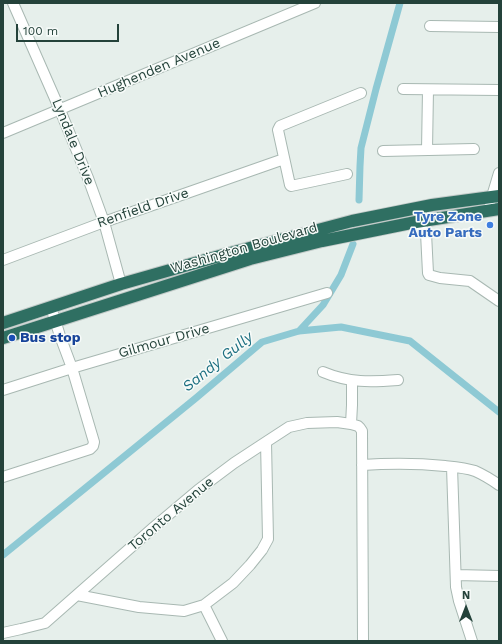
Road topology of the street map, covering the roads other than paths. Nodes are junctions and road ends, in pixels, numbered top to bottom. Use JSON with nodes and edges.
{"nodes":[{"id":1,"x":13,"y":3,"type":"edge"},
{"id":2,"x":315,"y":3,"type":"edge"},
{"id":3,"x":430,"y":26,"type":"dead end"},
{"id":4,"x":499,"y":27,"type":"edge"},
{"id":5,"x":403,"y":89,"type":"dead end"},
{"id":6,"x":428,"y":90,"type":"junction"},
{"id":7,"x":499,"y":90,"type":"edge"},
{"id":8,"x":361,"y":93,"type":"dead end"},
{"id":9,"x":60,"y":110,"type":"junction"},
{"id":10,"x":3,"y":133,"type":"edge"},
{"id":11,"x":474,"y":149,"type":"dead end"},
{"id":12,"x":383,"y":150,"type":"dead end"},
{"id":13,"x":427,"y":150,"type":"junction"},
{"id":14,"x":284,"y":159,"type":"junction"},
{"id":15,"x":499,"y":173,"type":"edge"},
{"id":16,"x":347,"y":174,"type":"dead end"},
{"id":17,"x":496,"y":196,"type":"edge"},
{"id":18,"x":493,"y":210,"type":"edge"},
{"id":19,"x":104,"y":222,"type":"junction"},
{"id":20,"x":416,"y":222,"type":"junction"},
{"id":21,"x":3,"y":260,"type":"edge"},
{"id":22,"x":121,"y":284,"type":"junction"},
{"id":23,"x":327,"y":294,"type":"dead end"},
{"id":24,"x":499,"y":301,"type":"edge"},
{"id":25,"x":51,"y":307,"type":"junction"},
{"id":26,"x":55,"y":320,"type":"junction"},
{"id":27,"x":3,"y":323,"type":"edge"},
{"id":28,"x":3,"y":338,"type":"edge"},
{"id":29,"x":72,"y":368,"type":"junction"},
{"id":30,"x":323,"y":372,"type":"dead end"},
{"id":31,"x":352,"y":380,"type":"junction"},
{"id":32,"x":398,"y":380,"type":"dead end"},
{"id":33,"x":3,"y":390,"type":"edge"},
{"id":34,"x":351,"y":424,"type":"junction"},
{"id":35,"x":266,"y":442,"type":"junction"},
{"id":36,"x":362,"y":465,"type":"junction"},
{"id":37,"x":452,"y":467,"type":"junction"},
{"id":38,"x":3,"y":477,"type":"edge"},
{"id":39,"x":499,"y":485,"type":"edge"},
{"id":40,"x":456,"y":575,"type":"junction"},
{"id":41,"x":499,"y":576,"type":"edge"},
{"id":42,"x":77,"y":594,"type":"junction"},
{"id":43,"x":204,"y":604,"type":"junction"},
{"id":44,"x":3,"y":633,"type":"edge"},
{"id":45,"x":222,"y":641,"type":"edge"},
{"id":46,"x":363,"y":641,"type":"edge"},
{"id":47,"x":472,"y":641,"type":"edge"}],
"edges":[{"from":1,"to":9,"type":"street","name":"Lyndale Drive"},
{"from":2,"to":9,"type":"street","name":"Hughenden Avenue"},
{"from":3,"to":4,"type":"street"},
{"from":5,"to":6,"type":"street"},
{"from":6,"to":7,"type":"street"},
{"from":6,"to":13,"type":"street"},
{"from":8,"to":14,"type":"street"},
{"from":9,"to":10,"type":"street","name":"Hughenden Avenue"},
{"from":9,"to":19,"type":"street","name":"Lyndale Drive"},
{"from":11,"to":13,"type":"street"},
{"from":12,"to":13,"type":"street"},
{"from":14,"to":16,"type":"street"},
{"from":14,"to":19,"type":"street","name":"Renfield Drive"},
{"from":15,"to":17,"type":"street"},
{"from":17,"to":18,"type":"street"},
{"from":17,"to":22,"type":"highway","name":"Washington Boulevard"},
{"from":18,"to":20,"type":"highway","name":"Washington Boulevard"},
{"from":19,"to":21,"type":"street","name":"Renfield Drive"},
{"from":19,"to":22,"type":"street","name":"Lyndale Drive"},
{"from":20,"to":24,"type":"street"},
{"from":20,"to":26,"type":"highway","name":"Washington Boulevard"},
{"from":22,"to":25,"type":"highway","name":"Washington Boulevard"},
{"from":23,"to":29,"type":"street","name":"Gilmour Drive"},
{"from":25,"to":26,"type":"street"},
{"from":25,"to":27,"type":"highway","name":"Washington Boulevard"},
{"from":26,"to":28,"type":"highway","name":"Washington Boulevard"},
{"from":26,"to":29,"type":"street"},
{"from":29,"to":33,"type":"street","name":"Gilmour Drive"},
{"from":29,"to":38,"type":"street"},
{"from":30,"to":31,"type":"street"},
{"from":31,"to":32,"type":"street"},
{"from":31,"to":34,"type":"street"},
{"from":34,"to":35,"type":"street","name":"Toronto Avenue"},
{"from":34,"to":36,"type":"street"},
{"from":35,"to":42,"type":"street","name":"Toronto Avenue"},
{"from":35,"to":43,"type":"street"},
{"from":36,"to":37,"type":"street"},
{"from":36,"to":46,"type":"street"},
{"from":37,"to":39,"type":"street"},
{"from":37,"to":40,"type":"street"},
{"from":40,"to":41,"type":"street"},
{"from":40,"to":47,"type":"street"},
{"from":42,"to":43,"type":"street"},
{"from":42,"to":44,"type":"street","name":"Toronto Avenue"},
{"from":43,"to":45,"type":"street"}]}
